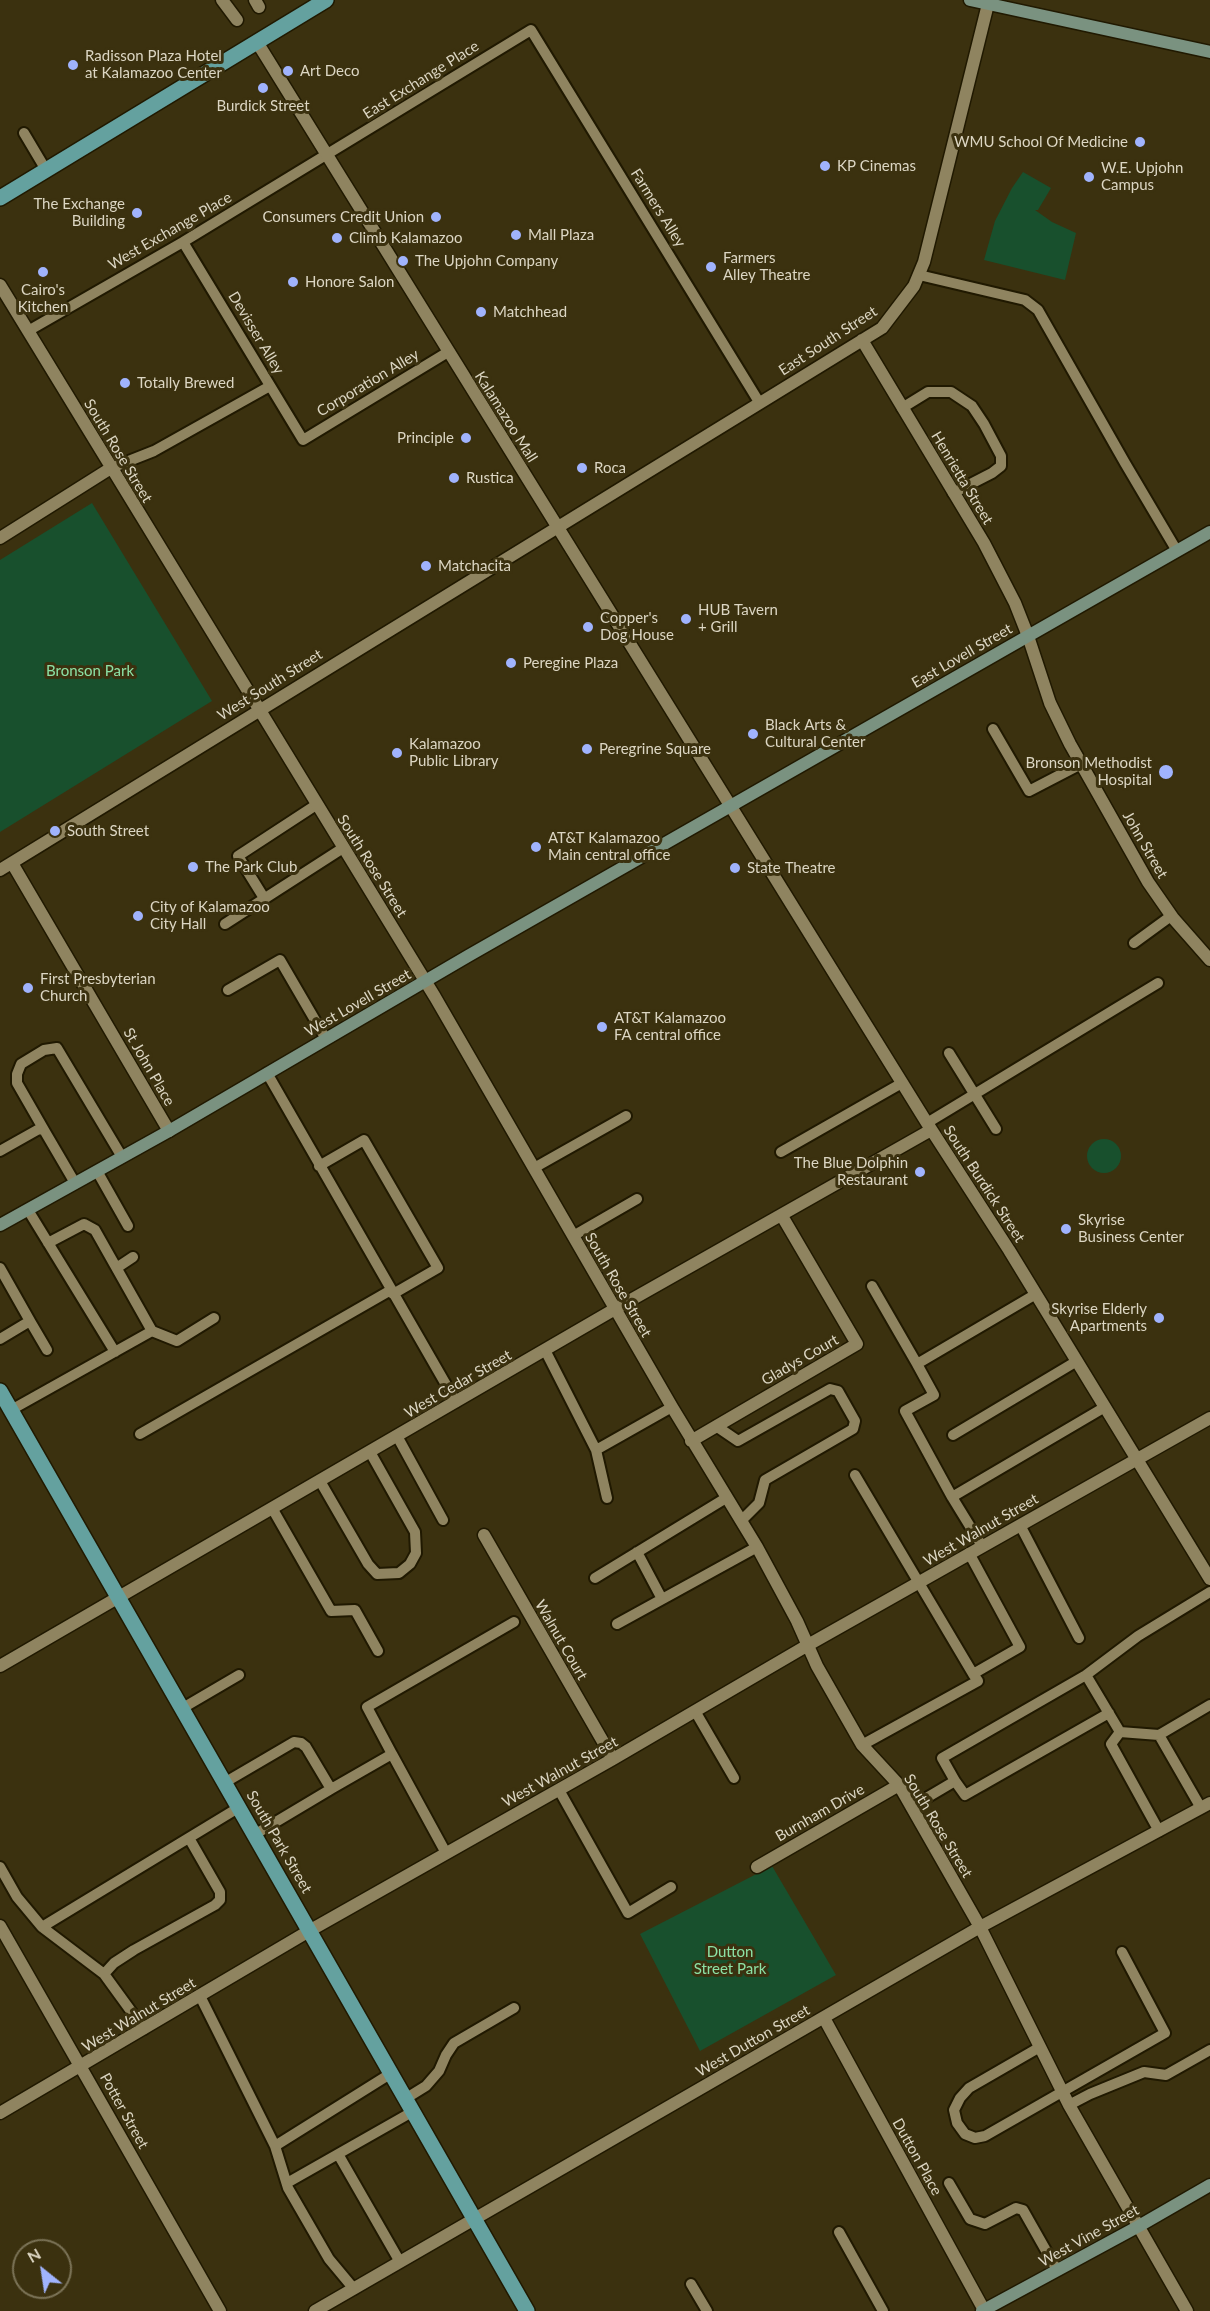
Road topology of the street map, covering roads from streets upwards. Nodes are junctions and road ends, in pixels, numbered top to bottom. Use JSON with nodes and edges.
{"nodes":[{"id":1,"x":222,"y":0,"type":"edge"},
{"id":2,"x":326,"y":0,"type":"edge"},
{"id":3,"x":970,"y":0,"type":"edge"},
{"id":4,"x":988,"y":2,"type":"edge"},
{"id":5,"x":237,"y":20,"type":"dead end"},
{"id":6,"x":257,"y":42,"type":"junction"},
{"id":7,"x":1210,"y":52,"type":"edge"},
{"id":8,"x":0,"y":198,"type":"edge"},
{"id":9,"x":0,"y":285,"type":"edge"},
{"id":10,"x":861,"y":340,"type":"junction"},
{"id":11,"x":111,"y":468,"type":"junction"},
{"id":12,"x":556,"y":527,"type":"junction"},
{"id":13,"x":1210,"y":532,"type":"edge"},
{"id":14,"x":0,"y":538,"type":"edge"},
{"id":15,"x":1028,"y":636,"type":"junction"},
{"id":16,"x":258,"y":710,"type":"junction"},
{"id":17,"x":730,"y":806,"type":"junction"},
{"id":18,"x":12,"y":863,"type":"junction"},
{"id":19,"x":0,"y":870,"type":"edge"},
{"id":20,"x":1210,"y":960,"type":"edge"},
{"id":21,"x":425,"y":981,"type":"junction"},
{"id":22,"x":929,"y":1127,"type":"junction"},
{"id":23,"x":169,"y":1131,"type":"junction"},
{"id":24,"x":782,"y":1216,"type":"junction"},
{"id":25,"x":0,"y":1225,"type":"edge"},
{"id":26,"x":615,"y":1309,"type":"junction"},
{"id":27,"x":0,"y":1392,"type":"edge"},
{"id":28,"x":1210,"y":1418,"type":"edge"},
{"id":29,"x":692,"y":1441,"type":"junction"},
{"id":30,"x":1137,"y":1459,"type":"junction"},
{"id":31,"x":484,"y":1534,"type":"dead end"},
{"id":32,"x":1210,"y":1579,"type":"edge"},
{"id":33,"x":117,"y":1598,"type":"junction"},
{"id":34,"x":808,"y":1646,"type":"junction"},
{"id":35,"x":0,"y":1666,"type":"edge"},
{"id":36,"x":613,"y":1760,"type":"junction"},
{"id":37,"x":899,"y":1785,"type":"junction"},
{"id":38,"x":1206,"y":1806,"type":"edge"},
{"id":39,"x":757,"y":1867,"type":"dead end"},
{"id":40,"x":0,"y":1926,"type":"edge"},
{"id":41,"x":980,"y":1927,"type":"junction"},
{"id":42,"x":309,"y":1930,"type":"junction"},
{"id":43,"x":824,"y":2018,"type":"junction"},
{"id":44,"x":81,"y":2067,"type":"junction"},
{"id":45,"x":0,"y":2114,"type":"edge"},
{"id":46,"x":1210,"y":2185,"type":"edge"},
{"id":47,"x":474,"y":2220,"type":"junction"},
{"id":48,"x":1139,"y":2226,"type":"junction"},
{"id":49,"x":330,"y":2307,"type":"edge"},
{"id":50,"x":983,"y":2310,"type":"edge"},
{"id":51,"x":220,"y":2311,"type":"edge"},
{"id":52,"x":315,"y":2311,"type":"edge"},
{"id":53,"x":527,"y":2311,"type":"edge"},
{"id":54,"x":1187,"y":2311,"type":"edge"}],
"edges":[{"from":1,"to":5,"type":"street"},
{"from":2,"to":6,"type":"main road"},
{"from":3,"to":4,"type":"street"},
{"from":4,"to":7,"type":"street"},
{"from":4,"to":10,"type":"street","name":"East South Street"},
{"from":6,"to":8,"type":"main road"},
{"from":6,"to":12,"type":"street","name":"Kalamazoo Mall"},
{"from":9,"to":11,"type":"street","name":"South Rose Street"},
{"from":10,"to":12,"type":"street","name":"East South Street"},
{"from":10,"to":15,"type":"street","name":"Henrietta Street"},
{"from":11,"to":14,"type":"street"},
{"from":11,"to":16,"type":"street","name":"South Rose Street"},
{"from":12,"to":16,"type":"street","name":"West South Street"},
{"from":12,"to":17,"type":"street","name":"Kalamazoo Mall"},
{"from":13,"to":15,"type":"street","name":"East Lovell Street"},
{"from":15,"to":17,"type":"street","name":"East Lovell Street"},
{"from":15,"to":20,"type":"street","name":"John Street"},
{"from":16,"to":18,"type":"street","name":"West South Street"},
{"from":16,"to":21,"type":"street","name":"South Rose Street"},
{"from":17,"to":21,"type":"street","name":"West Lovell Street"},
{"from":17,"to":22,"type":"street","name":"South Burdick Street"},
{"from":18,"to":19,"type":"street","name":"West South Street"},
{"from":18,"to":23,"type":"street","name":"St John Place"},
{"from":21,"to":23,"type":"street","name":"West Lovell Street"},
{"from":21,"to":26,"type":"street","name":"South Rose Street"},
{"from":22,"to":24,"type":"street","name":"West Cedar Street"},
{"from":22,"to":30,"type":"street","name":"South Burdick Street"},
{"from":23,"to":25,"type":"street","name":"West Lovell Street"},
{"from":24,"to":26,"type":"street","name":"West Cedar Street"},
{"from":24,"to":29,"type":"street","name":"Gladys Court"},
{"from":26,"to":29,"type":"street","name":"South Rose Street"},
{"from":26,"to":33,"type":"street","name":"West Cedar Street"},
{"from":27,"to":33,"type":"main road","name":"South Park Street"},
{"from":28,"to":30,"type":"street","name":"West Walnut Street"},
{"from":29,"to":34,"type":"street","name":"South Rose Street"},
{"from":30,"to":32,"type":"street","name":"South Burdick Street"},
{"from":30,"to":34,"type":"street","name":"West Walnut Street"},
{"from":31,"to":36,"type":"street","name":"Walnut Court"},
{"from":33,"to":35,"type":"street","name":"West Cedar Street"},
{"from":33,"to":42,"type":"main road","name":"South Park Street"},
{"from":34,"to":36,"type":"street","name":"West Walnut Street"},
{"from":34,"to":37,"type":"street","name":"South Rose Street"},
{"from":36,"to":42,"type":"street","name":"West Walnut Street"},
{"from":37,"to":39,"type":"street","name":"Burnham Drive"},
{"from":37,"to":41,"type":"street","name":"South Rose Street"},
{"from":38,"to":41,"type":"street","name":"West Dutton Street"},
{"from":40,"to":44,"type":"street","name":"Potter Street"},
{"from":41,"to":43,"type":"street","name":"West Dutton Street"},
{"from":41,"to":48,"type":"street","name":"South Rose Street"},
{"from":42,"to":44,"type":"street","name":"West Walnut Street"},
{"from":42,"to":47,"type":"main road","name":"South Park Street"},
{"from":43,"to":47,"type":"street","name":"West Dutton Street"},
{"from":43,"to":50,"type":"street","name":"Dutton Place"},
{"from":44,"to":45,"type":"street","name":"West Walnut Street"},
{"from":44,"to":51,"type":"street","name":"Potter Street"},
{"from":46,"to":48,"type":"street","name":"West Vine Street"},
{"from":47,"to":49,"type":"street","name":"West Dutton Street"},
{"from":47,"to":53,"type":"main road","name":"South Park Street"},
{"from":48,"to":50,"type":"street","name":"West Vine Street"},
{"from":48,"to":54,"type":"street","name":"South Rose Street"},
{"from":49,"to":52,"type":"street","name":"West Dutton Street"}]}
